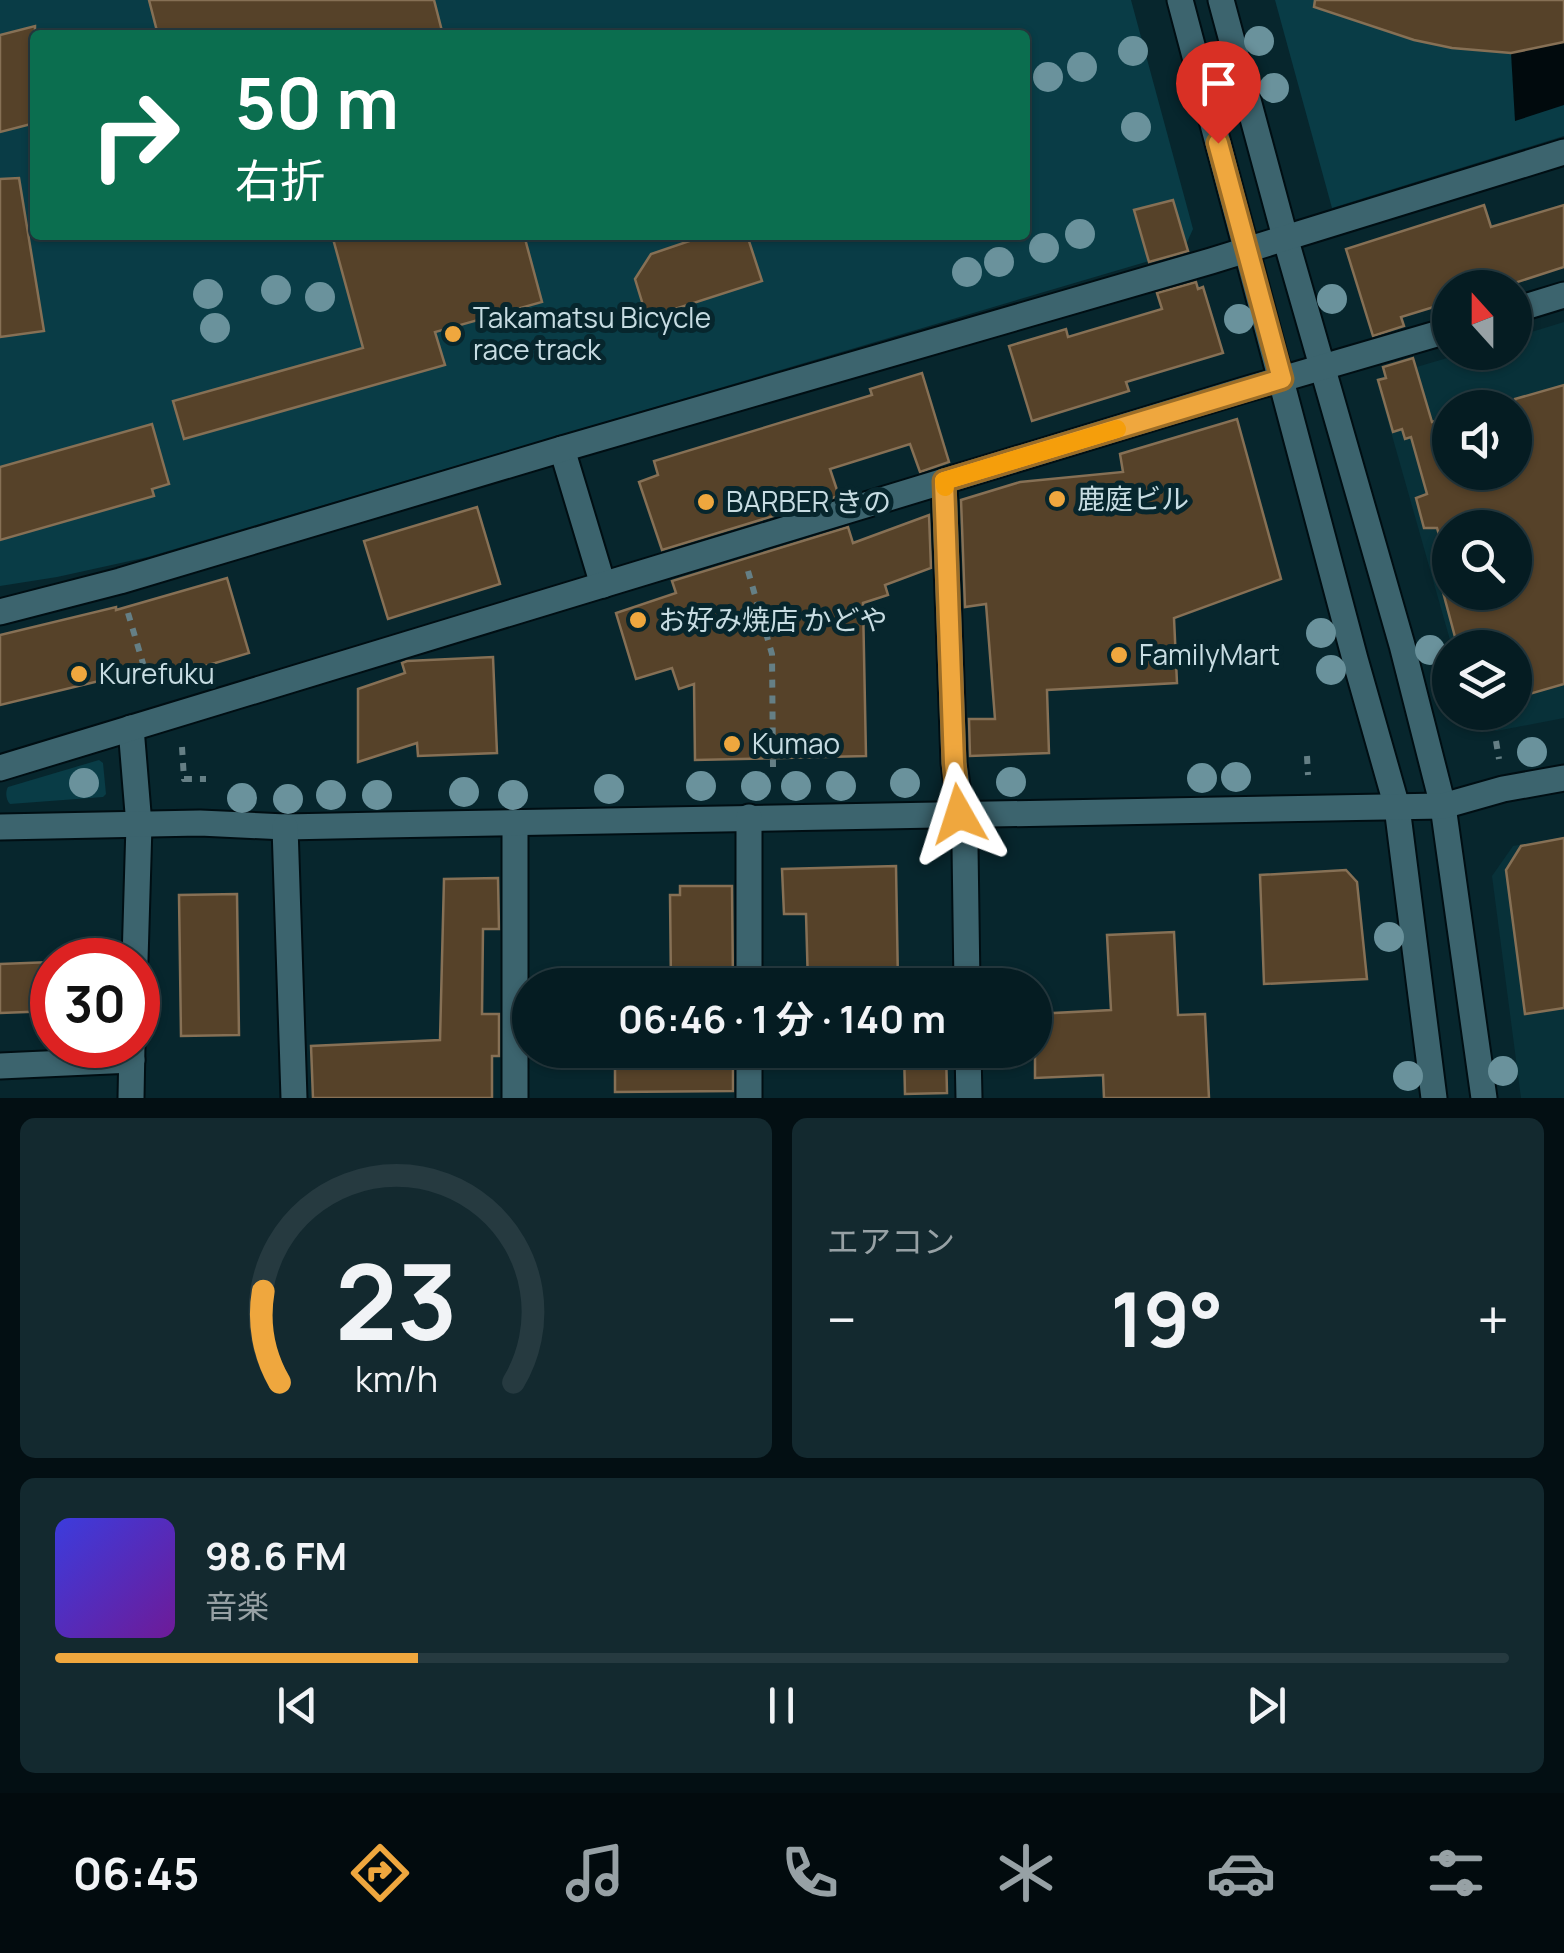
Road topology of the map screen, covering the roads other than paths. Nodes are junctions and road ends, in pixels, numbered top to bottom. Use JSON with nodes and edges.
{"nodes":[{"id":1,"x":1180,"y":0,"type":"edge"},
{"id":2,"x":1221,"y":0,"type":"edge"},
{"id":3,"x":1564,"y":152,"type":"edge"},
{"id":4,"x":1285,"y":238,"type":"junction"},
{"id":5,"x":1246,"y":251,"type":"junction"},
{"id":6,"x":1564,"y":295,"type":"edge"},
{"id":7,"x":1532,"y":305,"type":"edge"},
{"id":8,"x":1432,"y":335,"type":"edge"},
{"id":9,"x":1322,"y":368,"type":"junction"},
{"id":10,"x":1282,"y":379,"type":"junction"},
{"id":11,"x":562,"y":449,"type":"junction"},
{"id":12,"x":944,"y":481,"type":"junction"},
{"id":13,"x":603,"y":586,"type":"junction"},
{"id":14,"x":0,"y":612,"type":"edge"},
{"id":15,"x":131,"y":728,"type":"junction"},
{"id":16,"x":0,"y":768,"type":"edge"},
{"id":17,"x":1564,"y":778,"type":"edge"},
{"id":18,"x":1443,"y":806,"type":"junction"},
{"id":19,"x":1397,"y":807,"type":"junction"},
{"id":20,"x":959,"y":814,"type":"junction"},
{"id":21,"x":749,"y":817,"type":"junction"},
{"id":22,"x":515,"y":823,"type":"junction"},
{"id":23,"x":138,"y":825,"type":"junction"},
{"id":24,"x":286,"y":826,"type":"junction"},
{"id":25,"x":0,"y":827,"type":"edge"},
{"id":26,"x":135,"y":938,"type":"edge"},
{"id":27,"x":748,"y":968,"type":"edge"},
{"id":28,"x":967,"y":968,"type":"edge"},
{"id":29,"x":30,"y":1063,"type":"edge"},
{"id":30,"x":0,"y":1066,"type":"edge"},
{"id":31,"x":132,"y":1068,"type":"edge"},
{"id":32,"x":749,"y":1068,"type":"edge"},
{"id":33,"x":969,"y":1068,"type":"edge"},
{"id":34,"x":131,"y":1098,"type":"edge"},
{"id":35,"x":294,"y":1098,"type":"edge"},
{"id":36,"x":515,"y":1098,"type":"edge"},
{"id":37,"x":749,"y":1098,"type":"edge"},
{"id":38,"x":970,"y":1098,"type":"edge"},
{"id":39,"x":1434,"y":1098,"type":"edge"},
{"id":40,"x":1484,"y":1098,"type":"edge"}],
"edges":[{"from":1,"to":5,"type":"street"},
{"from":2,"to":4,"type":"street"},
{"from":3,"to":4,"type":"street"},
{"from":4,"to":5,"type":"street"},
{"from":4,"to":9,"type":"street"},
{"from":5,"to":10,"type":"street"},
{"from":5,"to":11,"type":"street"},
{"from":6,"to":7,"type":"street"},
{"from":8,"to":9,"type":"street"},
{"from":9,"to":10,"type":"street"},
{"from":9,"to":18,"type":"street"},
{"from":10,"to":12,"type":"street"},
{"from":10,"to":19,"type":"street"},
{"from":11,"to":13,"type":"street"},
{"from":11,"to":14,"type":"street"},
{"from":12,"to":13,"type":"street"},
{"from":12,"to":20,"type":"street"},
{"from":13,"to":15,"type":"street"},
{"from":15,"to":16,"type":"street"},
{"from":15,"to":23,"type":"street"},
{"from":17,"to":18,"type":"street"},
{"from":18,"to":19,"type":"street"},
{"from":18,"to":40,"type":"street"},
{"from":19,"to":20,"type":"street"},
{"from":19,"to":39,"type":"street"},
{"from":20,"to":21,"type":"street"},
{"from":20,"to":28,"type":"street"},
{"from":21,"to":22,"type":"street"},
{"from":21,"to":27,"type":"street"},
{"from":22,"to":24,"type":"street"},
{"from":22,"to":36,"type":"street"},
{"from":23,"to":24,"type":"street"},
{"from":23,"to":25,"type":"street"},
{"from":23,"to":26,"type":"street"},
{"from":24,"to":35,"type":"street"},
{"from":29,"to":30,"type":"street"},
{"from":31,"to":34,"type":"street"},
{"from":32,"to":37,"type":"street"},
{"from":33,"to":38,"type":"street"}]}
